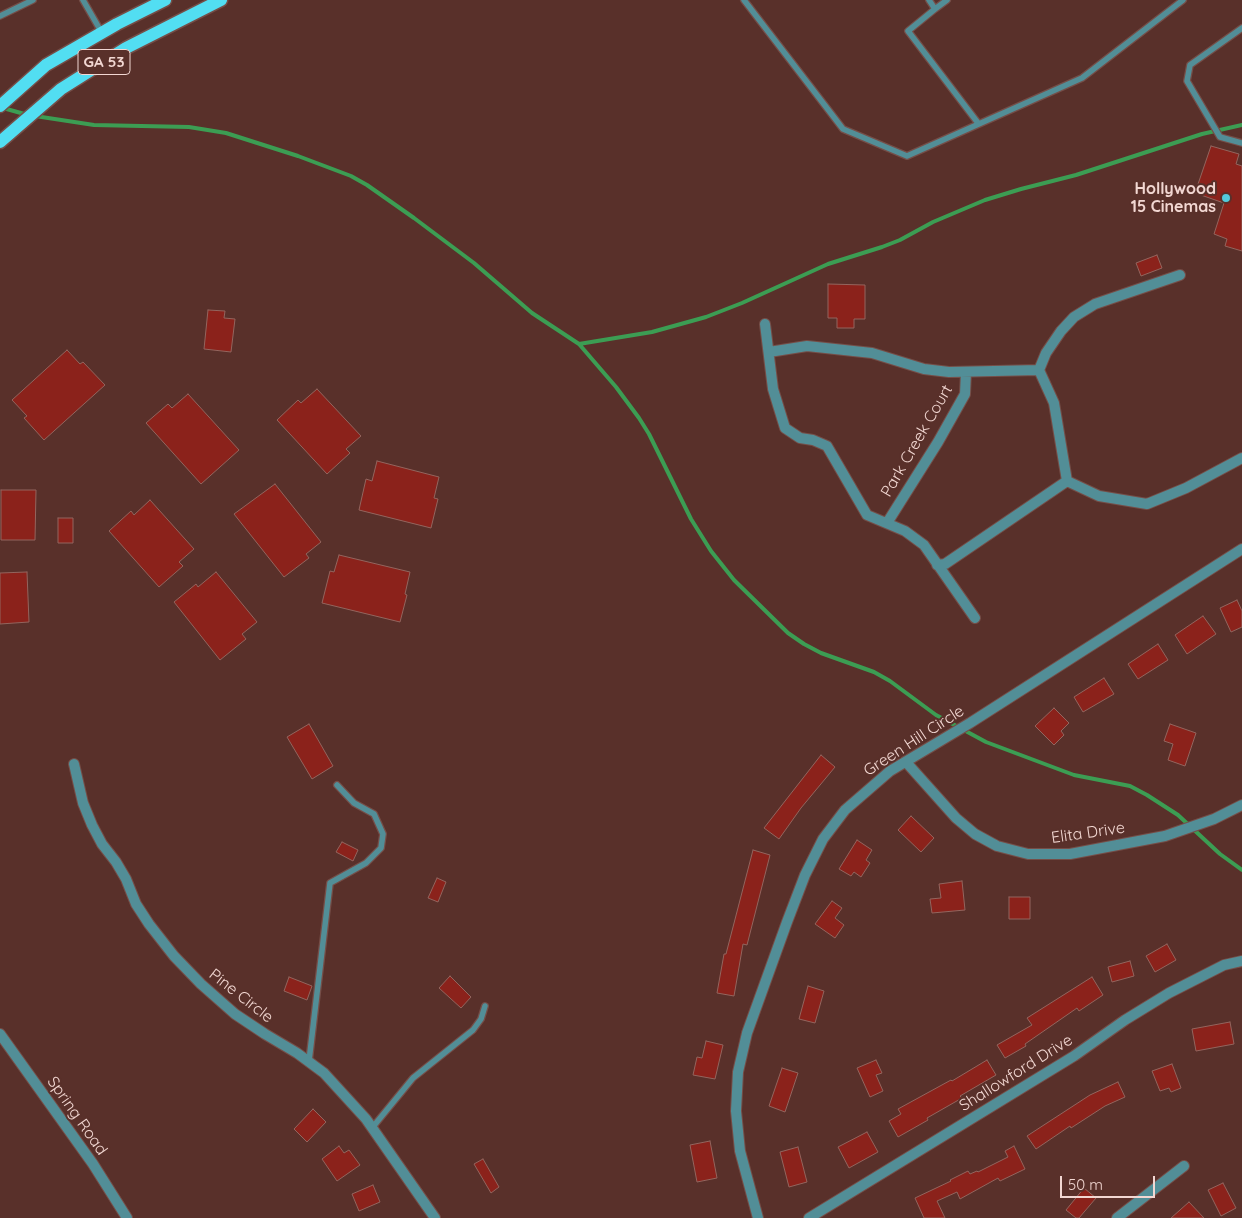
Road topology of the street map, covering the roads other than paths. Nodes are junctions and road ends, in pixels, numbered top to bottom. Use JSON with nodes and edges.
{"nodes":[{"id":1,"x":33,"y":0,"type":"edge"},
{"id":2,"x":82,"y":0,"type":"edge"},
{"id":3,"x":165,"y":0,"type":"edge"},
{"id":4,"x":221,"y":0,"type":"edge"},
{"id":5,"x":744,"y":0,"type":"edge"},
{"id":6,"x":929,"y":0,"type":"edge"},
{"id":7,"x":947,"y":0,"type":"edge"},
{"id":8,"x":1183,"y":0,"type":"edge"},
{"id":9,"x":935,"y":9,"type":"junction"},
{"id":10,"x":1,"y":13,"type":"edge"},
{"id":11,"x":1242,"y":28,"type":"edge"},
{"id":12,"x":102,"y":33,"type":"junction"},
{"id":13,"x":0,"y":106,"type":"edge"},
{"id":14,"x":978,"y":123,"type":"junction"},
{"id":15,"x":0,"y":142,"type":"edge"},
{"id":16,"x":1242,"y":143,"type":"edge"},
{"id":17,"x":1180,"y":275,"type":"dead end"},
{"id":18,"x":765,"y":324,"type":"dead end"},
{"id":19,"x":769,"y":352,"type":"junction"},
{"id":20,"x":1039,"y":370,"type":"junction"},
{"id":21,"x":966,"y":372,"type":"junction"},
{"id":22,"x":1242,"y":458,"type":"edge"},
{"id":23,"x":1067,"y":480,"type":"junction"},
{"id":24,"x":887,"y":523,"type":"junction"},
{"id":25,"x":1242,"y":549,"type":"edge"},
{"id":26,"x":937,"y":565,"type":"junction"},
{"id":27,"x":975,"y":618,"type":"dead end"},
{"id":28,"x":906,"y":762,"type":"junction"},
{"id":29,"x":74,"y":764,"type":"dead end"},
{"id":30,"x":337,"y":784,"type":"dead end"},
{"id":31,"x":1242,"y":805,"type":"edge"},
{"id":32,"x":1242,"y":961,"type":"edge"},
{"id":33,"x":485,"y":1006,"type":"dead end"},
{"id":34,"x":0,"y":1034,"type":"edge"},
{"id":35,"x":309,"y":1061,"type":"junction"},
{"id":36,"x":372,"y":1128,"type":"junction"},
{"id":37,"x":1184,"y":1166,"type":"dead end"},
{"id":38,"x":123,"y":1216,"type":"edge"},
{"id":39,"x":434,"y":1218,"type":"edge"},
{"id":40,"x":758,"y":1218,"type":"edge"},
{"id":41,"x":809,"y":1218,"type":"edge"},
{"id":42,"x":1117,"y":1218,"type":"edge"}],
"edges":[{"from":1,"to":10,"type":"lane"},
{"from":2,"to":12,"type":"lane"},
{"from":3,"to":12,"type":"main road","number":"GA 53"},
{"from":4,"to":15,"type":"main road","number":"GA 53"},
{"from":5,"to":14,"type":"lane"},
{"from":6,"to":9,"type":"lane"},
{"from":7,"to":9,"type":"lane"},
{"from":8,"to":14,"type":"lane"},
{"from":9,"to":14,"type":"lane"},
{"from":11,"to":16,"type":"lane"},
{"from":12,"to":13,"type":"main road","number":"GA 53"},
{"from":17,"to":20,"type":"street"},
{"from":18,"to":19,"type":"street","name":"Park Creek Court"},
{"from":19,"to":21,"type":"street","name":"Park Creek Court"},
{"from":19,"to":24,"type":"street","name":"Park Creek Court"},
{"from":20,"to":21,"type":"street","name":"Park Creek Court"},
{"from":20,"to":23,"type":"street"},
{"from":21,"to":24,"type":"street","name":"Park Creek Court"},
{"from":22,"to":23,"type":"street"},
{"from":23,"to":26,"type":"street"},
{"from":24,"to":26,"type":"street","name":"Park Creek Court"},
{"from":25,"to":28,"type":"street","name":"Green Hill Circle"},
{"from":26,"to":27,"type":"street","name":"Park Creek Court"},
{"from":28,"to":31,"type":"street","name":"Elita Drive"},
{"from":28,"to":40,"type":"street","name":"Green Hill Circle"},
{"from":29,"to":35,"type":"street","name":"Pine Circle"},
{"from":30,"to":35,"type":"lane"},
{"from":32,"to":41,"type":"street","name":"Shallowford Drive"},
{"from":33,"to":36,"type":"lane"},
{"from":34,"to":38,"type":"street","name":"Spring Road"},
{"from":35,"to":36,"type":"street","name":"Pine Circle"},
{"from":36,"to":39,"type":"street","name":"Pine Circle"},
{"from":37,"to":42,"type":"street"}]}
